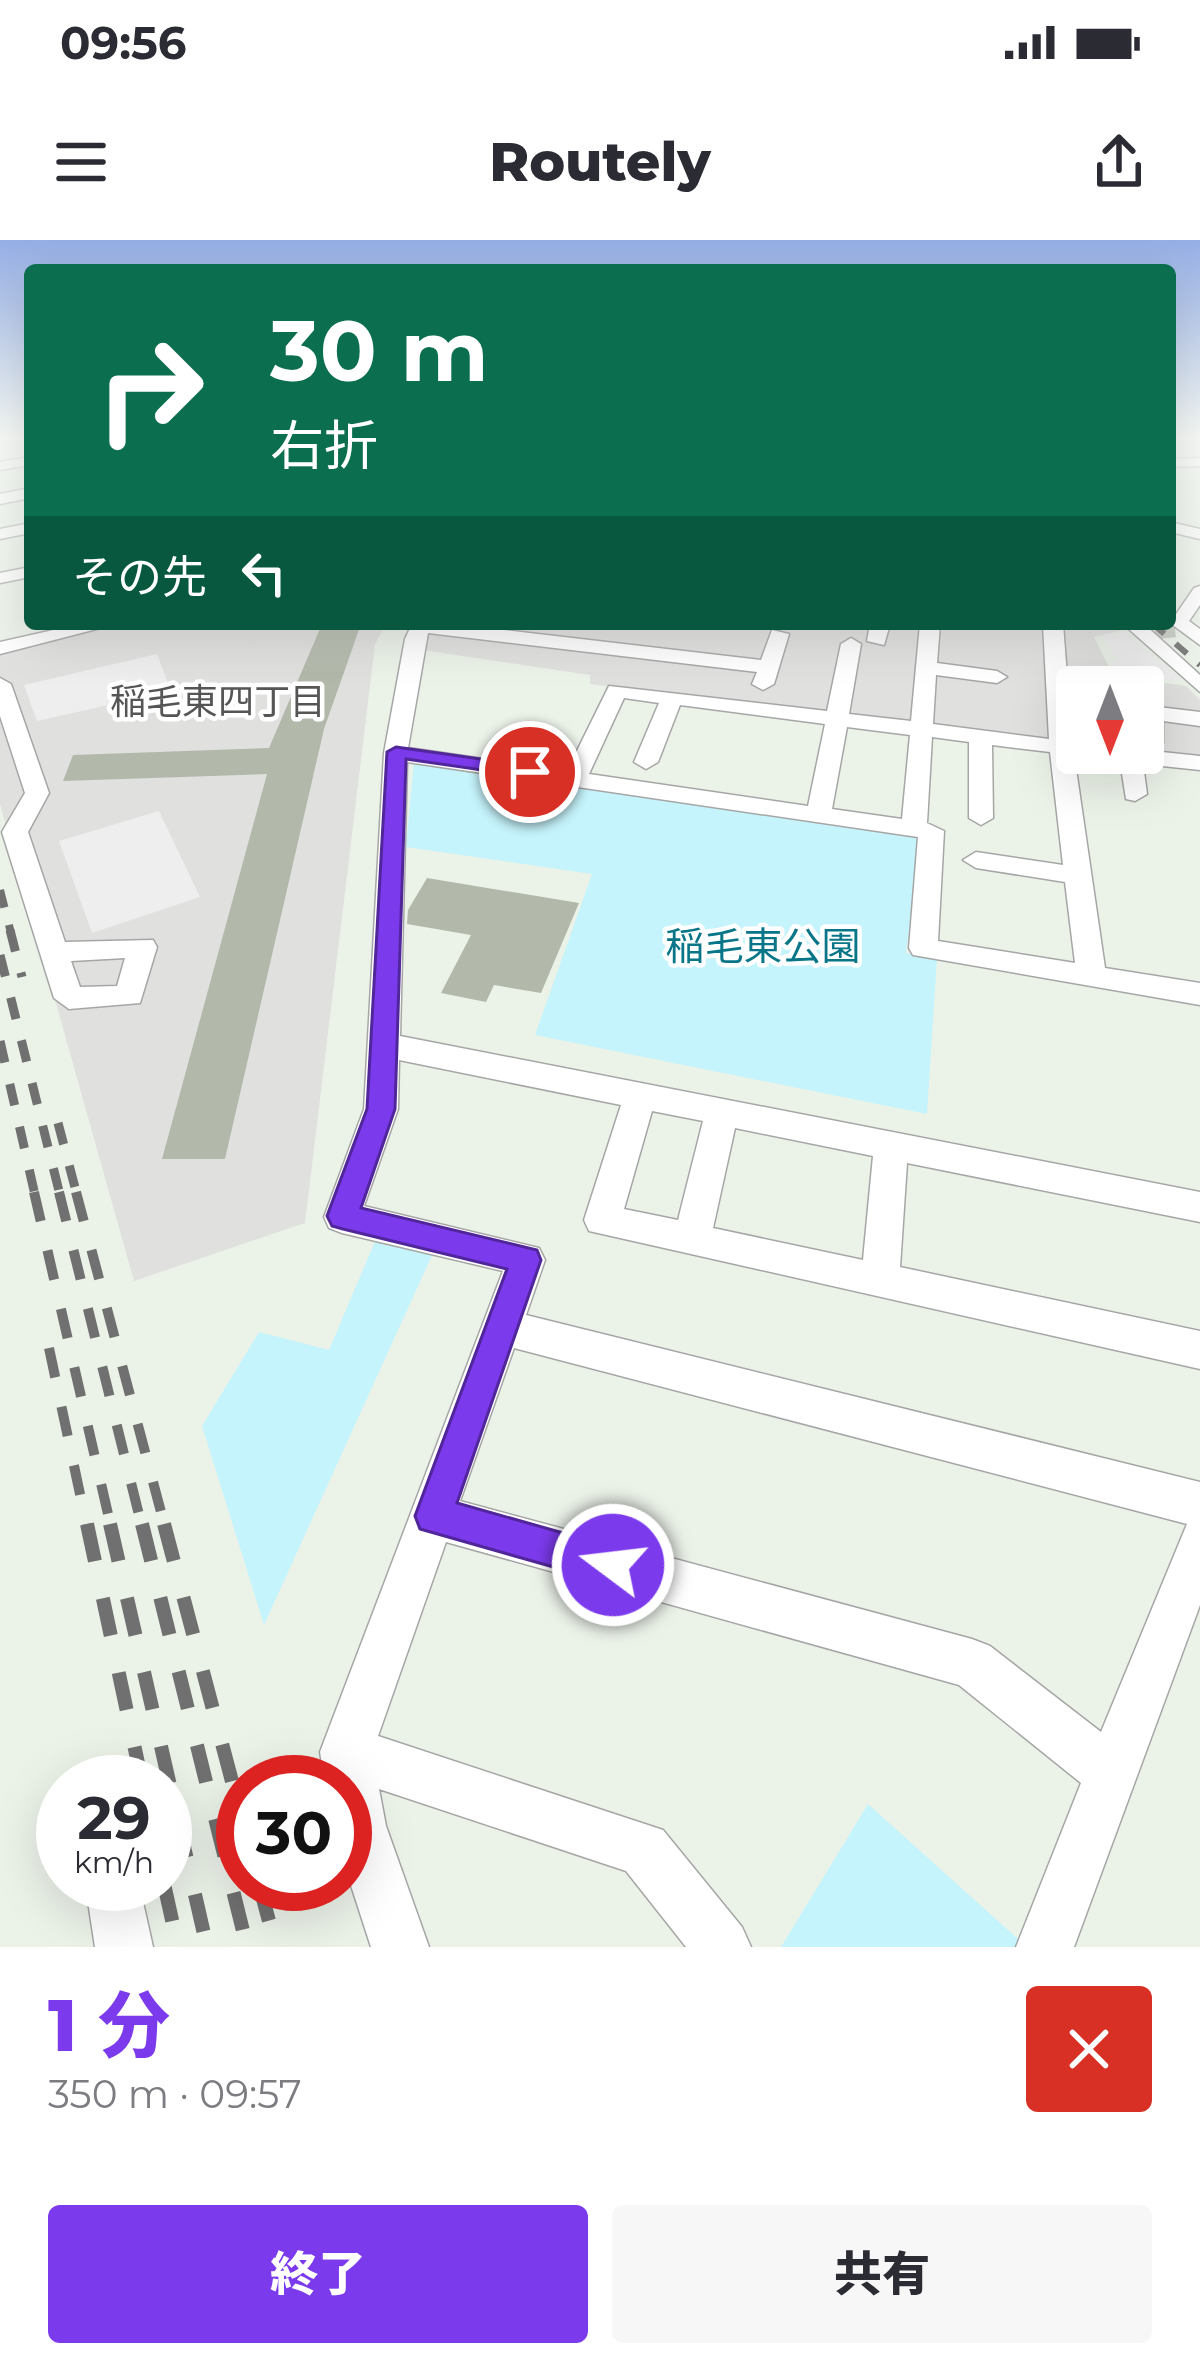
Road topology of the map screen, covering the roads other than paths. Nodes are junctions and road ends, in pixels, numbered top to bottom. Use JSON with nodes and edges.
{"nodes":[{"id":1,"x":1200,"y":592,"type":"edge"},
{"id":2,"x":1176,"y":624,"type":"edge"},
{"id":3,"x":80,"y":630,"type":"edge"},
{"id":4,"x":420,"y":630,"type":"edge"},
{"id":5,"x":464,"y":630,"type":"edge"},
{"id":6,"x":929,"y":630,"type":"edge"},
{"id":7,"x":1054,"y":630,"type":"edge"},
{"id":8,"x":1165,"y":630,"type":"edge"},
{"id":9,"x":779,"y":634,"type":"dead end"},
{"id":10,"x":851,"y":644,"type":"dead end"},
{"id":11,"x":0,"y":648,"type":"edge"},
{"id":12,"x":698,"y":658,"type":"junction"},
{"id":13,"x":1058,"y":666,"type":"edge"},
{"id":14,"x":768,"y":667,"type":"junction"},
{"id":15,"x":926,"y":668,"type":"junction"},
{"id":16,"x":998,"y":677,"type":"dead end"},
{"id":17,"x":0,"y":684,"type":"edge"},
{"id":18,"x":1200,"y":686,"type":"edge"},
{"id":19,"x":676,"y":698,"type":"junction"},
{"id":20,"x":1164,"y":707,"type":"edge"},
{"id":21,"x":755,"y":709,"type":"junction"},
{"id":22,"x":837,"y":719,"type":"junction"},
{"id":23,"x":1200,"y":719,"type":"edge"},
{"id":24,"x":919,"y":729,"type":"junction"},
{"id":25,"x":980,"y":736,"type":"junction"},
{"id":26,"x":1056,"y":746,"type":"edge"},
{"id":27,"x":396,"y":752,"type":"junction"},
{"id":28,"x":1164,"y":759,"type":"edge"},
{"id":29,"x":646,"y":762,"type":"dead end"},
{"id":30,"x":1200,"y":763,"type":"edge"},
{"id":31,"x":1070,"y":774,"type":"edge"},
{"id":32,"x":1126,"y":774,"type":"edge"},
{"id":33,"x":575,"y":778,"type":"junction"},
{"id":34,"x":1135,"y":794,"type":"dead end"},
{"id":35,"x":819,"y":814,"type":"junction"},
{"id":36,"x":981,"y":818,"type":"dead end"},
{"id":37,"x":914,"y":828,"type":"junction"},
{"id":38,"x":976,"y":860,"type":"dead end"},
{"id":39,"x":1076,"y":875,"type":"junction"},
{"id":40,"x":54,"y":952,"type":"dead end"},
{"id":41,"x":1091,"y":976,"type":"junction"},
{"id":42,"x":1200,"y":994,"type":"edge"},
{"id":43,"x":384,"y":1046,"type":"junction"},
{"id":44,"x":640,"y":1096,"type":"junction"},
{"id":45,"x":722,"y":1112,"type":"junction"},
{"id":46,"x":891,"y":1146,"type":"junction"},
{"id":47,"x":1200,"y":1207,"type":"edge"},
{"id":48,"x":692,"y":1239,"type":"junction"},
{"id":49,"x":880,"y":1280,"type":"junction"},
{"id":50,"x":502,"y":1327,"type":"junction"},
{"id":51,"x":1200,"y":1350,"type":"edge"},
{"id":52,"x":1200,"y":1505,"type":"edge"},
{"id":53,"x":434,"y":1516,"type":"junction"},
{"id":54,"x":1200,"y":1543,"type":"edge"},
{"id":55,"x":346,"y":1752,"type":"junction"},
{"id":56,"x":1109,"y":1771,"type":"junction"},
{"id":57,"x":400,"y":1947,"type":"edge"},
{"id":58,"x":722,"y":1947,"type":"edge"},
{"id":59,"x":1045,"y":1947,"type":"edge"}],
"edges":[{"from":1,"to":2,"type":"street"},
{"from":3,"to":11,"type":"street"},
{"from":4,"to":27,"type":"street"},
{"from":5,"to":12,"type":"street"},
{"from":6,"to":15,"type":"street"},
{"from":7,"to":13,"type":"street"},
{"from":8,"to":18,"type":"street"},
{"from":9,"to":14,"type":"street"},
{"from":10,"to":22,"type":"street"},
{"from":12,"to":14,"type":"street"},
{"from":12,"to":19,"type":"street"},
{"from":14,"to":21,"type":"street"},
{"from":15,"to":16,"type":"street"},
{"from":15,"to":24,"type":"street"},
{"from":17,"to":40,"type":"street"},
{"from":19,"to":21,"type":"street"},
{"from":19,"to":29,"type":"street"},
{"from":19,"to":33,"type":"street"},
{"from":20,"to":23,"type":"street"},
{"from":21,"to":22,"type":"street"},
{"from":22,"to":24,"type":"street"},
{"from":22,"to":35,"type":"street"},
{"from":24,"to":25,"type":"street"},
{"from":24,"to":37,"type":"street"},
{"from":25,"to":26,"type":"street"},
{"from":25,"to":36,"type":"street"},
{"from":27,"to":33,"type":"street"},
{"from":27,"to":43,"type":"street"},
{"from":28,"to":30,"type":"street"},
{"from":31,"to":39,"type":"street"},
{"from":32,"to":34,"type":"street"},
{"from":33,"to":35,"type":"street"},
{"from":35,"to":37,"type":"street"},
{"from":37,"to":41,"type":"street"},
{"from":38,"to":39,"type":"street"},
{"from":39,"to":41,"type":"street"},
{"from":41,"to":42,"type":"street"},
{"from":43,"to":44,"type":"street"},
{"from":43,"to":50,"type":"street"},
{"from":44,"to":45,"type":"street"},
{"from":44,"to":48,"type":"street"},
{"from":45,"to":46,"type":"street"},
{"from":45,"to":48,"type":"street"},
{"from":46,"to":47,"type":"street"},
{"from":46,"to":49,"type":"street"},
{"from":48,"to":49,"type":"street"},
{"from":49,"to":51,"type":"street"},
{"from":50,"to":52,"type":"street"},
{"from":50,"to":53,"type":"street"},
{"from":53,"to":55,"type":"street"},
{"from":53,"to":56,"type":"street"},
{"from":54,"to":56,"type":"street"},
{"from":55,"to":57,"type":"street"},
{"from":55,"to":58,"type":"street"},
{"from":56,"to":59,"type":"street"}]}
